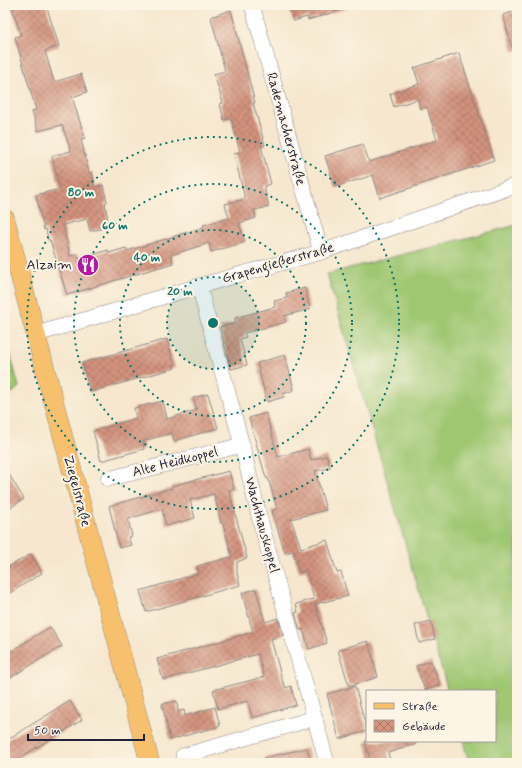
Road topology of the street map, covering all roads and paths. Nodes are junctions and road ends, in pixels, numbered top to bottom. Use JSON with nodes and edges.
{"nodes":[{"id":1,"x":252,"y":5,"type":"edge"},
{"id":2,"x":517,"y":185,"type":"edge"},
{"id":3,"x":5,"y":219,"type":"edge"},
{"id":4,"x":321,"y":252,"type":"junction"},
{"id":5,"x":200,"y":286,"type":"junction"},
{"id":6,"x":37,"y":334,"type":"junction"},
{"id":7,"x":242,"y":445,"type":"junction"},
{"id":8,"x":108,"y":479,"type":"dead end"},
{"id":9,"x":315,"y":718,"type":"junction"},
{"id":10,"x":183,"y":756,"type":"dead end"},
{"id":11,"x":150,"y":763,"type":"edge"},
{"id":12,"x":327,"y":763,"type":"edge"}],
"edges":[{"from":1,"to":4,"type":"street","name":"Rademacherstraße"},
{"from":2,"to":4,"type":"street","name":"Grapengießerstraße"},
{"from":3,"to":6,"type":"main road","name":"Ziegelstraße"},
{"from":4,"to":5,"type":"street","name":"Grapengießerstraße"},
{"from":5,"to":6,"type":"street","name":"Grapengießerstraße"},
{"from":5,"to":7,"type":"street","name":"Wachthauskoppel"},
{"from":6,"to":11,"type":"main road","name":"Ziegelstraße"},
{"from":7,"to":8,"type":"street","name":"Alte Heidkoppel"},
{"from":7,"to":9,"type":"street","name":"Wachthauskoppel"},
{"from":9,"to":10,"type":"street"},
{"from":9,"to":12,"type":"street","name":"Wachthauskoppel"}]}
